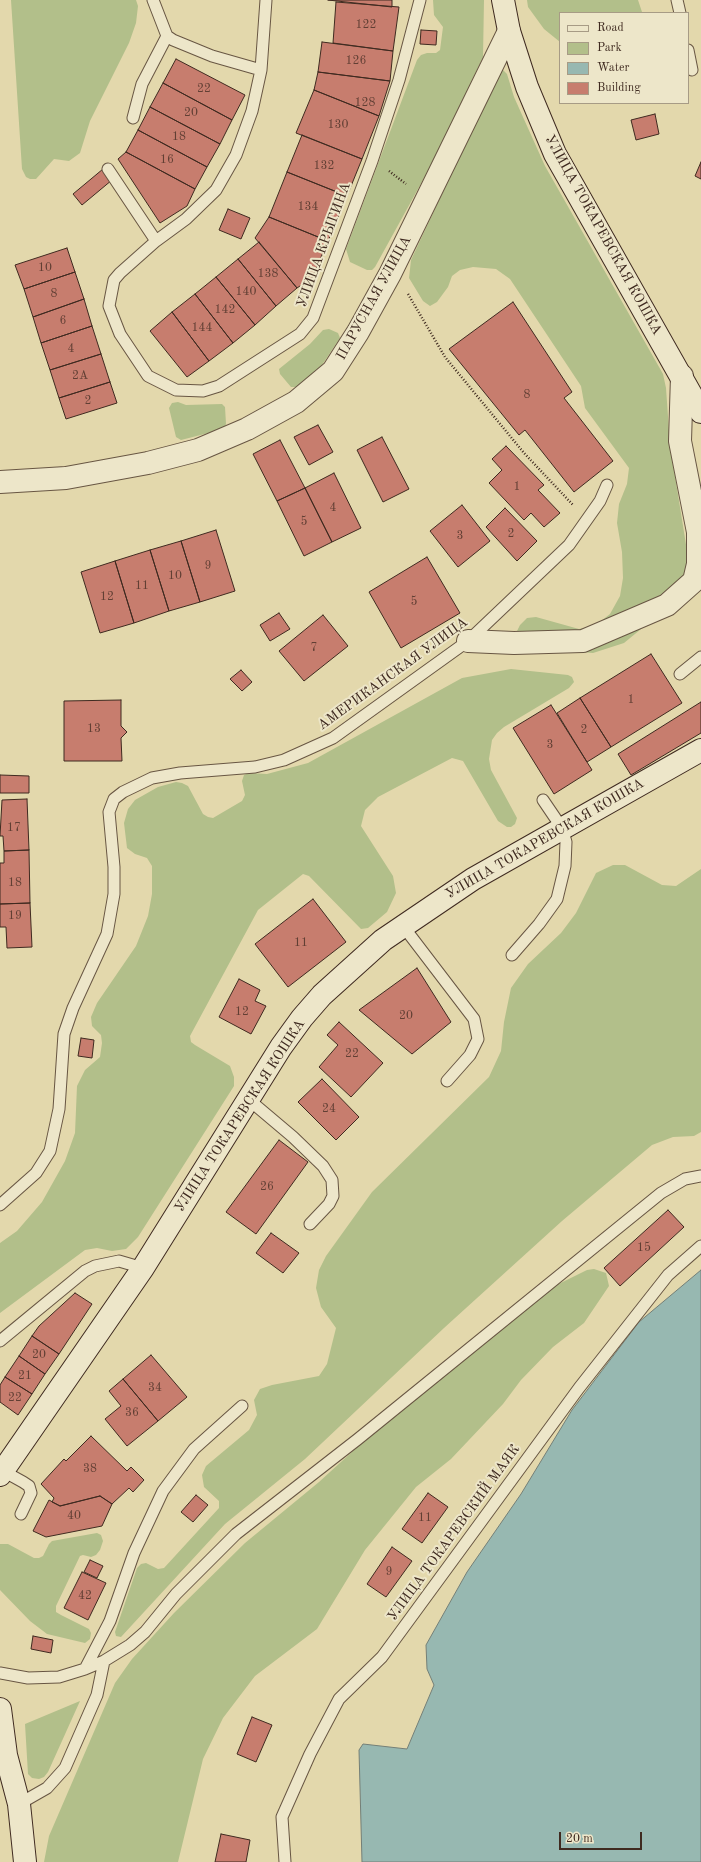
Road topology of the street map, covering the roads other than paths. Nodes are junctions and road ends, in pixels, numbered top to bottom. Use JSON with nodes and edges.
{"nodes":[{"id":1,"x":152,"y":0,"type":"edge"},
{"id":2,"x":266,"y":0,"type":"edge"},
{"id":3,"x":420,"y":0,"type":"edge"},
{"id":4,"x":503,"y":0,"type":"edge"},
{"id":5,"x":677,"y":0,"type":"edge"},
{"id":6,"x":680,"y":12,"type":"edge"},
{"id":7,"x":509,"y":31,"type":"junction"},
{"id":8,"x":167,"y":36,"type":"junction"},
{"id":9,"x":689,"y":55,"type":"edge"},
{"id":10,"x":261,"y":70,"type":"junction"},
{"id":11,"x":692,"y":70,"type":"dead end"},
{"id":12,"x":132,"y":118,"type":"dead end"},
{"id":13,"x":108,"y":169,"type":"dead end"},
{"id":14,"x":156,"y":241,"type":"junction"},
{"id":15,"x":682,"y":376,"type":"junction"},
{"id":16,"x":701,"y":412,"type":"edge"},
{"id":17,"x":0,"y":482,"type":"edge"},
{"id":18,"x":607,"y":485,"type":"dead end"},
{"id":19,"x":697,"y":586,"type":"edge"},
{"id":20,"x":468,"y":641,"type":"junction"},
{"id":21,"x":701,"y":657,"type":"edge"},
{"id":22,"x":680,"y":674,"type":"dead end"},
{"id":23,"x":701,"y":750,"type":"edge"},
{"id":24,"x":543,"y":800,"type":"dead end"},
{"id":25,"x":562,"y":828,"type":"junction"},
{"id":26,"x":403,"y":926,"type":"junction"},
{"id":27,"x":512,"y":955,"type":"dead end"},
{"id":28,"x":447,"y":1081,"type":"dead end"},
{"id":29,"x":248,"y":1099,"type":"junction"},
{"id":30,"x":701,"y":1176,"type":"edge"},
{"id":31,"x":0,"y":1205,"type":"edge"},
{"id":32,"x":310,"y":1224,"type":"dead end"},
{"id":33,"x":701,"y":1246,"type":"edge"},
{"id":34,"x":143,"y":1268,"type":"junction"},
{"id":35,"x":0,"y":1341,"type":"edge"},
{"id":36,"x":242,"y":1406,"type":"dead end"},
{"id":37,"x":2,"y":1473,"type":"edge"},
{"id":38,"x":21,"y":1514,"type":"dead end"},
{"id":39,"x":104,"y":1661,"type":"junction"},
{"id":40,"x":85,"y":1669,"type":"junction"},
{"id":41,"x":0,"y":1673,"type":"edge"},
{"id":42,"x":0,"y":1711,"type":"edge"},
{"id":43,"x":19,"y":1804,"type":"junction"},
{"id":44,"x":25,"y":1862,"type":"edge"},
{"id":45,"x":284,"y":1862,"type":"edge"}],
"edges":[{"from":1,"to":8,"type":"lane"},
{"from":2,"to":10,"type":"lane"},
{"from":3,"to":14,"type":"lane","name":"УЛИЦА КРЫГИНА"},
{"from":4,"to":7,"type":"main road","name":"УЛИЦА ТОКАРЕВСКАЯ КОШКА"},
{"from":5,"to":6,"type":"lane"},
{"from":7,"to":15,"type":"main road","name":"УЛИЦА ТОКАРЕВСКАЯ КОШКА"},
{"from":7,"to":17,"type":"main road","name":"ПАРУСНАЯ УЛИЦА"},
{"from":8,"to":10,"type":"lane"},
{"from":8,"to":12,"type":"lane"},
{"from":9,"to":11,"type":"lane"},
{"from":10,"to":14,"type":"lane"},
{"from":13,"to":14,"type":"lane"},
{"from":15,"to":16,"type":"main road","name":"УЛИЦА ТОКАРЕВСКАЯ КОШКА"},
{"from":15,"to":19,"type":"main road"},
{"from":18,"to":20,"type":"lane","name":"АМЕРИКАНСКАЯ УЛИЦА"},
{"from":19,"to":20,"type":"main road"},
{"from":20,"to":31,"type":"lane","name":"АМЕРИКАНСКАЯ УЛИЦА"},
{"from":21,"to":22,"type":"lane"},
{"from":23,"to":25,"type":"main road","name":"УЛИЦА ТОКАРЕВСКАЯ КОШКА"},
{"from":24,"to":25,"type":"lane"},
{"from":25,"to":26,"type":"main road","name":"УЛИЦА ТОКАРЕВСКАЯ КОШКА"},
{"from":25,"to":27,"type":"lane"},
{"from":26,"to":28,"type":"lane"},
{"from":26,"to":29,"type":"main road","name":"УЛИЦА ТОКАРЕВСКАЯ КОШКА"},
{"from":29,"to":32,"type":"lane"},
{"from":29,"to":34,"type":"main road","name":"УЛИЦА ТОКАРЕВСКАЯ КОШКА"},
{"from":30,"to":39,"type":"lane"},
{"from":33,"to":45,"type":"lane","name":"УЛИЦА ТОКАРЕВСКИЙ МАЯК"},
{"from":34,"to":35,"type":"lane"},
{"from":34,"to":37,"type":"main road","name":"УЛИЦА ТОКАРЕВСКАЯ КОШКА"},
{"from":36,"to":40,"type":"lane"},
{"from":37,"to":38,"type":"lane"},
{"from":39,"to":40,"type":"lane"},
{"from":39,"to":43,"type":"lane"},
{"from":40,"to":41,"type":"lane"},
{"from":42,"to":43,"type":"main road"},
{"from":43,"to":44,"type":"main road"}]}
